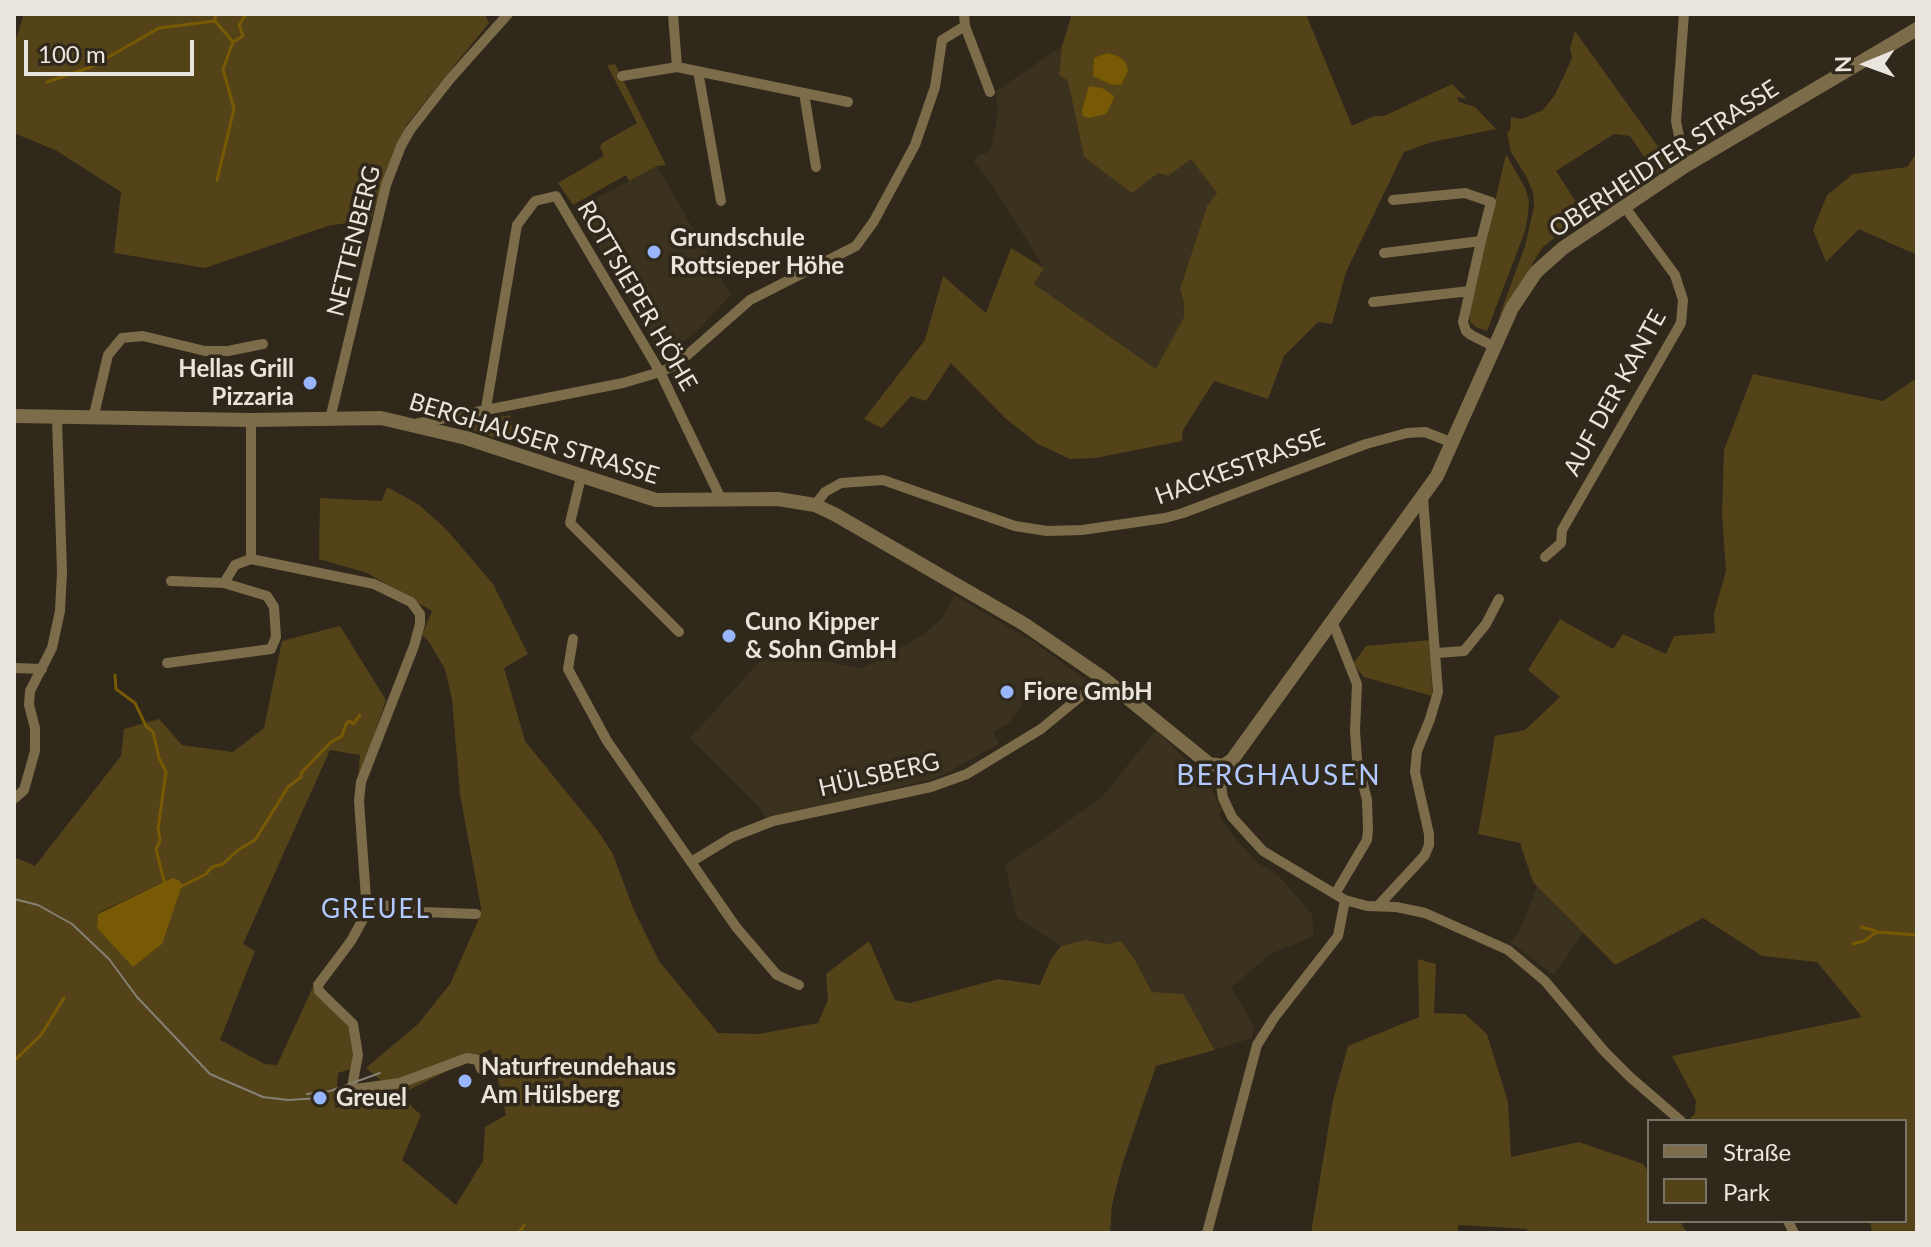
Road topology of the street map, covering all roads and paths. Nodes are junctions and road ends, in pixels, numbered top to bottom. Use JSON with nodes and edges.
{"nodes":[{"id":1,"x":508,"y":14,"type":"edge"},
{"id":2,"x":673,"y":14,"type":"edge"},
{"id":3,"x":1684,"y":14,"type":"edge"},
{"id":4,"x":965,"y":20,"type":"edge"},
{"id":5,"x":1917,"y":29,"type":"edge"},
{"id":6,"x":677,"y":67,"type":"junction"},
{"id":7,"x":698,"y":71,"type":"junction"},
{"id":8,"x":622,"y":76,"type":"dead end"},
{"id":9,"x":990,"y":92,"type":"dead end"},
{"id":10,"x":804,"y":93,"type":"junction"},
{"id":11,"x":848,"y":102,"type":"dead end"},
{"id":12,"x":1685,"y":166,"type":"junction"},
{"id":13,"x":816,"y":167,"type":"dead end"},
{"id":14,"x":1393,"y":200,"type":"dead end"},
{"id":15,"x":721,"y":201,"type":"dead end"},
{"id":16,"x":1624,"y":206,"type":"junction"},
{"id":17,"x":1481,"y":241,"type":"junction"},
{"id":18,"x":1384,"y":253,"type":"dead end"},
{"id":19,"x":1470,"y":291,"type":"junction"},
{"id":20,"x":1373,"y":302,"type":"dead end"},
{"id":21,"x":263,"y":344,"type":"dead end"},
{"id":22,"x":1495,"y":347,"type":"junction"},
{"id":23,"x":660,"y":372,"type":"junction"},
{"id":24,"x":486,"y":408,"type":"junction"},
{"id":25,"x":14,"y":416,"type":"edge"},
{"id":26,"x":57,"y":419,"type":"junction"},
{"id":27,"x":93,"y":419,"type":"junction"},
{"id":28,"x":330,"y":419,"type":"junction"},
{"id":29,"x":251,"y":420,"type":"junction"},
{"id":30,"x":413,"y":424,"type":"junction"},
{"id":31,"x":1453,"y":443,"type":"junction"},
{"id":32,"x":581,"y":477,"type":"junction"},
{"id":33,"x":1423,"y":498,"type":"junction"},
{"id":34,"x":722,"y":501,"type":"junction"},
{"id":35,"x":815,"y":505,"type":"junction"},
{"id":36,"x":1545,"y":557,"type":"dead end"},
{"id":37,"x":251,"y":559,"type":"junction"},
{"id":38,"x":171,"y":581,"type":"dead end"},
{"id":39,"x":224,"y":583,"type":"junction"},
{"id":40,"x":1499,"y":599,"type":"dead end"},
{"id":41,"x":1332,"y":621,"type":"junction"},
{"id":42,"x":679,"y":632,"type":"dead end"},
{"id":43,"x":573,"y":639,"type":"dead end"},
{"id":44,"x":1437,"y":653,"type":"junction"},
{"id":45,"x":167,"y":663,"type":"dead end"},
{"id":46,"x":14,"y":668,"type":"edge"},
{"id":47,"x":42,"y":669,"type":"junction"},
{"id":48,"x":1103,"y":678,"type":"junction"},
{"id":49,"x":1218,"y":767,"type":"junction"},
{"id":50,"x":15,"y":798,"type":"edge"},
{"id":51,"x":691,"y":862,"type":"junction"},
{"id":52,"x":1340,"y":897,"type":"junction"},
{"id":53,"x":366,"y":902,"type":"junction"},
{"id":54,"x":1378,"y":906,"type":"junction"},
{"id":55,"x":476,"y":914,"type":"dead end"},
{"id":56,"x":799,"y":985,"type":"dead end"},
{"id":57,"x":481,"y":1069,"type":"dead end"},
{"id":58,"x":1679,"y":1119,"type":"edge"},
{"id":59,"x":1207,"y":1233,"type":"edge"}],
"edges":[{"from":1,"to":28,"type":"street","name":"NETTENBERG"},
{"from":2,"to":6,"type":"street"},
{"from":3,"to":12,"type":"street"},
{"from":4,"to":9,"type":"street"},
{"from":4,"to":23,"type":"street"},
{"from":5,"to":12,"type":"street","name":"OBERHEIDTER STRASSE"},
{"from":6,"to":7,"type":"street"},
{"from":6,"to":8,"type":"street"},
{"from":7,"to":10,"type":"street"},
{"from":7,"to":15,"type":"street"},
{"from":10,"to":11,"type":"street"},
{"from":10,"to":13,"type":"street"},
{"from":12,"to":16,"type":"street","name":"OBERHEIDTER STRASSE"},
{"from":14,"to":17,"type":"street"},
{"from":16,"to":22,"type":"street","name":"OBERHEIDTER STRASSE"},
{"from":16,"to":36,"type":"street","name":"AUF DER KANTE"},
{"from":17,"to":18,"type":"street"},
{"from":17,"to":19,"type":"street"},
{"from":19,"to":20,"type":"street"},
{"from":19,"to":22,"type":"street"},
{"from":21,"to":27,"type":"street"},
{"from":22,"to":31,"type":"street","name":"OBERHEIDTER STRASSE"},
{"from":23,"to":24,"type":"street"},
{"from":23,"to":24,"type":"street","name":"ROTTSIEPER HÖHE"},
{"from":23,"to":34,"type":"street","name":"ROTTSIEPER HÖHE"},
{"from":24,"to":30,"type":"street"},
{"from":25,"to":26,"type":"street","name":"BERGHAUSER STRASSE"},
{"from":26,"to":27,"type":"street","name":"BERGHAUSER STRASSE"},
{"from":26,"to":47,"type":"street"},
{"from":27,"to":29,"type":"street","name":"BERGHAUSER STRASSE"},
{"from":28,"to":29,"type":"street","name":"BERGHAUSER STRASSE"},
{"from":28,"to":30,"type":"street","name":"BERGHAUSER STRASSE"},
{"from":29,"to":37,"type":"street"},
{"from":30,"to":32,"type":"street","name":"BERGHAUSER STRASSE"},
{"from":31,"to":33,"type":"street","name":"OBERHEIDTER STRASSE"},
{"from":31,"to":35,"type":"street","name":"HACKESTRASSE"},
{"from":32,"to":34,"type":"street","name":"BERGHAUSER STRASSE"},
{"from":32,"to":42,"type":"street"},
{"from":33,"to":41,"type":"street","name":"OBERHEIDTER STRASSE"},
{"from":33,"to":44,"type":"street"},
{"from":34,"to":35,"type":"street","name":"BERGHAUSER STRASSE"},
{"from":35,"to":48,"type":"street","name":"BERGHAUSER STRASSE"},
{"from":37,"to":39,"type":"street"},
{"from":37,"to":53,"type":"street"},
{"from":38,"to":39,"type":"street"},
{"from":39,"to":45,"type":"street"},
{"from":40,"to":44,"type":"street"},
{"from":41,"to":49,"type":"street","name":"OBERHEIDTER STRASSE"},
{"from":41,"to":52,"type":"street"},
{"from":43,"to":51,"type":"street"},
{"from":44,"to":54,"type":"street"},
{"from":46,"to":47,"type":"street"},
{"from":47,"to":50,"type":"street"},
{"from":48,"to":49,"type":"street","name":"BERGHAUSER STRASSE"},
{"from":48,"to":51,"type":"street","name":"HÜLSBERG"},
{"from":49,"to":52,"type":"street"},
{"from":51,"to":56,"type":"street"},
{"from":52,"to":54,"type":"street"},
{"from":52,"to":59,"type":"street"},
{"from":53,"to":55,"type":"street"},
{"from":53,"to":57,"type":"street"},
{"from":54,"to":58,"type":"street"}]}
